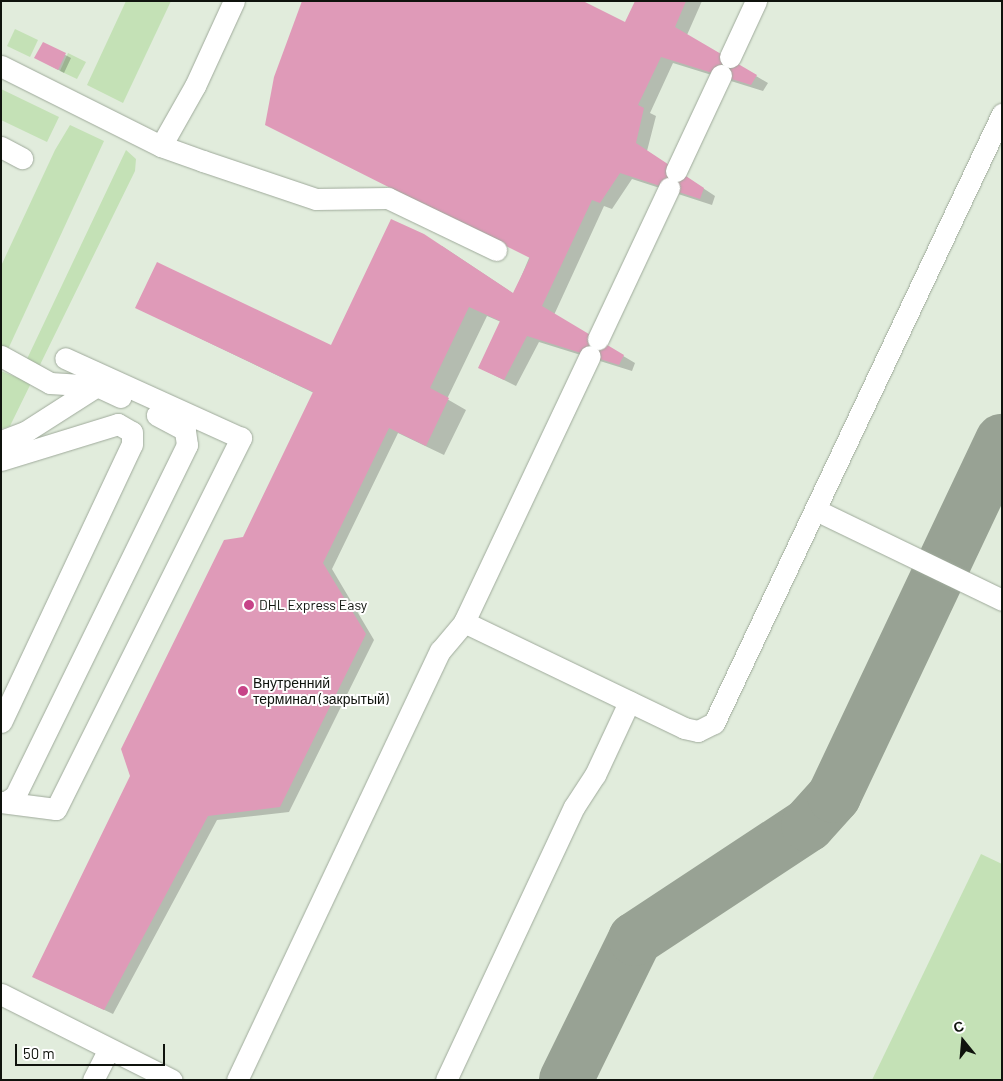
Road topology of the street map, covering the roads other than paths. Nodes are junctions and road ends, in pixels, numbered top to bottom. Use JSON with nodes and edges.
{"nodes":[{"id":1,"x":234,"y":1,"type":"edge"},
{"id":2,"x":756,"y":1,"type":"edge"},
{"id":3,"x":1,"y":66,"type":"edge"},
{"id":4,"x":1002,"y":114,"type":"edge"},
{"id":5,"x":161,"y":146,"type":"junction"},
{"id":6,"x":1,"y":147,"type":"edge"},
{"id":7,"x":22,"y":158,"type":"dead end"},
{"id":8,"x":496,"y":250,"type":"dead end"},
{"id":9,"x":1,"y":356,"type":"edge"},
{"id":10,"x":65,"y":358,"type":"dead end"},
{"id":11,"x":97,"y":386,"type":"junction"},
{"id":12,"x":1,"y":440,"type":"edge"},
{"id":13,"x":1,"y":460,"type":"edge"},
{"id":14,"x":816,"y":510,"type":"junction"},
{"id":15,"x":1002,"y":600,"type":"edge"},
{"id":16,"x":464,"y":622,"type":"junction"},
{"id":17,"x":629,"y":702,"type":"junction"},
{"id":18,"x":1,"y":722,"type":"edge"},
{"id":19,"x":4,"y":802,"type":"edge"},
{"id":20,"x":1,"y":994,"type":"edge"},
{"id":21,"x":108,"y":1050,"type":"junction"},
{"id":22,"x":93,"y":1080,"type":"edge"},
{"id":23,"x":172,"y":1080,"type":"edge"},
{"id":24,"x":237,"y":1080,"type":"edge"},
{"id":25,"x":446,"y":1080,"type":"edge"}],
"edges":[{"from":1,"to":5,"type":"street"},
{"from":2,"to":16,"type":"street"},
{"from":3,"to":5,"type":"street"},
{"from":4,"to":14,"type":"street"},
{"from":5,"to":8,"type":"street"},
{"from":6,"to":7,"type":"street"},
{"from":9,"to":11,"type":"street"},
{"from":10,"to":19,"type":"street"},
{"from":11,"to":12,"type":"street"},
{"from":11,"to":19,"type":"street"},
{"from":13,"to":18,"type":"street"},
{"from":14,"to":15,"type":"street"},
{"from":14,"to":17,"type":"street"},
{"from":16,"to":17,"type":"street"},
{"from":16,"to":24,"type":"street"},
{"from":17,"to":25,"type":"street"},
{"from":20,"to":21,"type":"street"},
{"from":21,"to":22,"type":"street"},
{"from":21,"to":23,"type":"street"}]}
